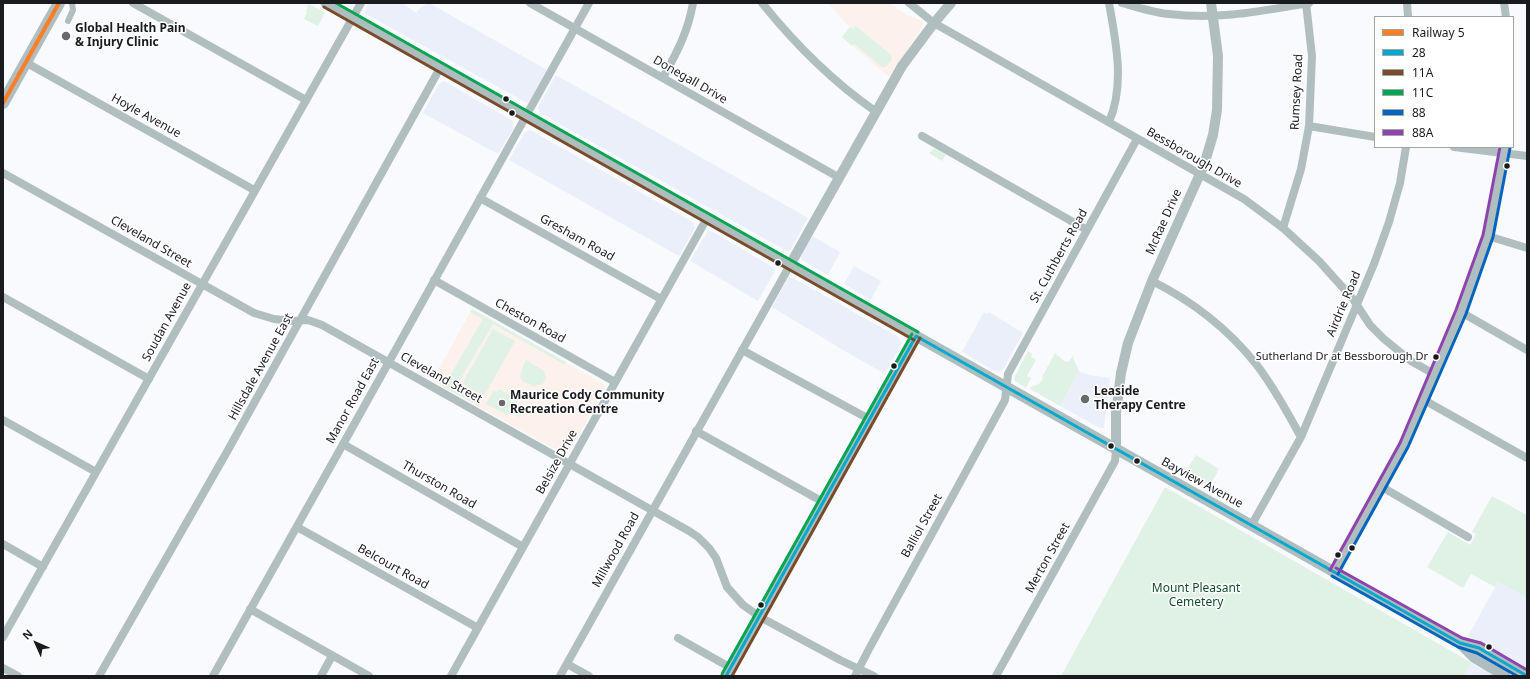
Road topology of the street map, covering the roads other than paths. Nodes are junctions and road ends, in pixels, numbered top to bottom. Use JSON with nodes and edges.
{"nodes":[{"id":1,"x":59,"y":3,"type":"edge"},
{"id":2,"x":72,"y":3,"type":"edge"},
{"id":3,"x":133,"y":3,"type":"edge"},
{"id":4,"x":326,"y":3,"type":"edge"},
{"id":5,"x":361,"y":3,"type":"edge"},
{"id":6,"x":530,"y":3,"type":"edge"},
{"id":7,"x":589,"y":3,"type":"edge"},
{"id":8,"x":693,"y":3,"type":"edge"},
{"id":9,"x":762,"y":3,"type":"edge"},
{"id":10,"x":909,"y":3,"type":"edge"},
{"id":11,"x":951,"y":3,"type":"edge"},
{"id":12,"x":1109,"y":3,"type":"edge"},
{"id":13,"x":1122,"y":3,"type":"edge"},
{"id":14,"x":1211,"y":3,"type":"edge"},
{"id":15,"x":1307,"y":3,"type":"edge"},
{"id":16,"x":1406,"y":3,"type":"edge"},
{"id":17,"x":1504,"y":3,"type":"edge"},
{"id":18,"x":1408,"y":16,"type":"edge"},
{"id":19,"x":1506,"y":16,"type":"edge"},
{"id":20,"x":1214,"y":17,"type":"junction"},
{"id":21,"x":352,"y":18,"type":"junction"},
{"id":22,"x":68,"y":21,"type":"dead end"},
{"id":23,"x":934,"y":23,"type":"junction"},
{"id":24,"x":576,"y":29,"type":"junction"},
{"id":25,"x":26,"y":62,"type":"junction"},
{"id":26,"x":440,"y":68,"type":"junction"},
{"id":27,"x":663,"y":78,"type":"junction"},
{"id":28,"x":306,"y":100,"type":"junction"},
{"id":29,"x":3,"y":102,"type":"edge"},
{"id":30,"x":875,"y":111,"type":"junction"},
{"id":31,"x":527,"y":116,"type":"junction"},
{"id":32,"x":1110,"y":122,"type":"junction"},
{"id":33,"x":1309,"y":126,"type":"junction"},
{"id":34,"x":922,"y":136,"type":"dead end"},
{"id":35,"x":1374,"y":137,"type":"edge"},
{"id":36,"x":1137,"y":139,"type":"junction"},
{"id":37,"x":1406,"y":148,"type":"edge"},
{"id":38,"x":1471,"y":148,"type":"edge"},
{"id":39,"x":1504,"y":150,"type":"edge"},
{"id":40,"x":1527,"y":156,"type":"edge"},
{"id":41,"x":3,"y":172,"type":"edge"},
{"id":42,"x":1200,"y":174,"type":"junction"},
{"id":43,"x":838,"y":177,"type":"junction"},
{"id":44,"x":254,"y":190,"type":"junction"},
{"id":45,"x":480,"y":198,"type":"junction"},
{"id":46,"x":707,"y":218,"type":"junction"},
{"id":47,"x":1283,"y":228,"type":"junction"},
{"id":48,"x":1087,"y":230,"type":"junction"},
{"id":49,"x":1488,"y":236,"type":"junction"},
{"id":50,"x":1527,"y":248,"type":"edge"},
{"id":51,"x":790,"y":265,"type":"junction"},
{"id":52,"x":434,"y":280,"type":"junction"},
{"id":53,"x":1152,"y":281,"type":"junction"},
{"id":54,"x":202,"y":285,"type":"junction"},
{"id":55,"x":3,"y":297,"type":"edge"},
{"id":56,"x":661,"y":300,"type":"junction"},
{"id":57,"x":1356,"y":305,"type":"junction"},
{"id":58,"x":1461,"y":312,"type":"junction"},
{"id":59,"x":300,"y":320,"type":"junction"},
{"id":60,"x":916,"y":336,"type":"junction"},
{"id":61,"x":742,"y":350,"type":"junction"},
{"id":62,"x":1527,"y":350,"type":"edge"},
{"id":63,"x":388,"y":362,"type":"junction"},
{"id":64,"x":1434,"y":374,"type":"junction"},
{"id":65,"x":149,"y":379,"type":"junction"},
{"id":66,"x":615,"y":382,"type":"junction"},
{"id":67,"x":1007,"y":387,"type":"junction"},
{"id":68,"x":1424,"y":400,"type":"junction"},
{"id":69,"x":869,"y":419,"type":"junction"},
{"id":70,"x":3,"y":420,"type":"edge"},
{"id":71,"x":696,"y":431,"type":"junction"},
{"id":72,"x":1301,"y":438,"type":"junction"},
{"id":73,"x":343,"y":444,"type":"junction"},
{"id":74,"x":1116,"y":450,"type":"junction"},
{"id":75,"x":1527,"y":458,"type":"edge"},
{"id":76,"x":570,"y":464,"type":"junction"},
{"id":77,"x":96,"y":472,"type":"junction"},
{"id":78,"x":1382,"y":487,"type":"junction"},
{"id":79,"x":823,"y":502,"type":"junction"},
{"id":80,"x":652,"y":511,"type":"junction"},
{"id":81,"x":1251,"y":526,"type":"junction"},
{"id":82,"x":297,"y":527,"type":"junction"},
{"id":83,"x":1468,"y":537,"type":"dead end"},
{"id":84,"x":3,"y":544,"type":"edge"},
{"id":85,"x":524,"y":547,"type":"junction"},
{"id":86,"x":43,"y":567,"type":"junction"},
{"id":87,"x":1334,"y":572,"type":"junction"},
{"id":88,"x":250,"y":609,"type":"junction"},
{"id":89,"x":760,"y":617,"type":"junction"},
{"id":90,"x":478,"y":628,"type":"junction"},
{"id":91,"x":3,"y":637,"type":"edge"},
{"id":92,"x":678,"y":638,"type":"dead end"},
{"id":93,"x":1460,"y":643,"type":"junction"},
{"id":94,"x":332,"y":656,"type":"junction"},
{"id":95,"x":567,"y":664,"type":"junction"},
{"id":96,"x":3,"y":668,"type":"edge"},
{"id":97,"x":729,"y":672,"type":"edge"},
{"id":98,"x":857,"y":672,"type":"edge"},
{"id":99,"x":18,"y":676,"type":"edge"},
{"id":100,"x":99,"y":676,"type":"edge"},
{"id":101,"x":213,"y":676,"type":"edge"},
{"id":102,"x":321,"y":676,"type":"edge"},
{"id":103,"x":369,"y":676,"type":"edge"},
{"id":104,"x":451,"y":676,"type":"edge"},
{"id":105,"x":560,"y":676,"type":"edge"},
{"id":106,"x":588,"y":676,"type":"edge"},
{"id":107,"x":874,"y":676,"type":"edge"},
{"id":108,"x":996,"y":676,"type":"edge"},
{"id":109,"x":1505,"y":676,"type":"edge"},
{"id":110,"x":1527,"y":676,"type":"edge"}],
"edges":[{"from":1,"to":25,"type":"main road"},
{"from":2,"to":22,"type":"street"},
{"from":3,"to":28,"type":"street"},
{"from":4,"to":21,"type":"main road","name":"Bayview Avenue"},
{"from":5,"to":21,"type":"street","name":"Soudan Avenue"},
{"from":6,"to":24,"type":"street","name":"Donegall Drive"},
{"from":7,"to":24,"type":"street","name":"Manor Road East"},
{"from":8,"to":27,"type":"street"},
{"from":9,"to":30,"type":"street"},
{"from":10,"to":23,"type":"street","name":"Bessborough Drive"},
{"from":11,"to":23,"type":"street","name":"Millwood Road"},
{"from":12,"to":32,"type":"street"},
{"from":13,"to":20,"type":"street"},
{"from":14,"to":20,"type":"street","name":"McRae Drive"},
{"from":15,"to":20,"type":"street"},
{"from":15,"to":33,"type":"street","name":"Rumsey Road"},
{"from":16,"to":18,"type":"street"},
{"from":17,"to":19,"type":"street"},
{"from":20,"to":42,"type":"street","name":"McRae Drive"},
{"from":21,"to":26,"type":"main road","name":"Bayview Avenue"},
{"from":21,"to":28,"type":"street","name":"Soudan Avenue"},
{"from":23,"to":30,"type":"street","name":"Millwood Road"},
{"from":23,"to":32,"type":"street","name":"Bessborough Drive"},
{"from":24,"to":27,"type":"street","name":"Donegall Drive"},
{"from":24,"to":31,"type":"street","name":"Manor Road East"},
{"from":25,"to":29,"type":"main road"},
{"from":25,"to":44,"type":"street","name":"Hoyle Avenue"},
{"from":26,"to":31,"type":"main road","name":"Bayview Avenue"},
{"from":26,"to":59,"type":"street","name":"Hillsdale Avenue East"},
{"from":27,"to":43,"type":"street","name":"Donegall Drive"},
{"from":28,"to":44,"type":"street","name":"Soudan Avenue"},
{"from":30,"to":43,"type":"street","name":"Millwood Road"},
{"from":31,"to":45,"type":"street","name":"Manor Road East"},
{"from":31,"to":46,"type":"main road","name":"Bayview Avenue"},
{"from":32,"to":36,"type":"street","name":"Bessborough Drive"},
{"from":33,"to":35,"type":"street"},
{"from":33,"to":47,"type":"street","name":"Rumsey Road"},
{"from":34,"to":48,"type":"street"},
{"from":36,"to":42,"type":"street","name":"Bessborough Drive"},
{"from":36,"to":48,"type":"street","name":"St. Cuthberts Road"},
{"from":37,"to":57,"type":"street","name":"Airdrie Road"},
{"from":38,"to":39,"type":"street"},
{"from":39,"to":40,"type":"street"},
{"from":39,"to":49,"type":"street"},
{"from":41,"to":54,"type":"street","name":"Cleveland Street"},
{"from":42,"to":47,"type":"street","name":"Bessborough Drive"},
{"from":42,"to":53,"type":"street","name":"McRae Drive"},
{"from":43,"to":51,"type":"street","name":"Millwood Road"},
{"from":44,"to":54,"type":"street","name":"Soudan Avenue"},
{"from":45,"to":52,"type":"street","name":"Manor Road East"},
{"from":45,"to":56,"type":"street","name":"Gresham Road"},
{"from":46,"to":51,"type":"main road","name":"Bayview Avenue"},
{"from":46,"to":56,"type":"street","name":"Belsize Drive"},
{"from":47,"to":57,"type":"street","name":"Bessborough Drive"},
{"from":48,"to":67,"type":"street","name":"St. Cuthberts Road"},
{"from":49,"to":50,"type":"street"},
{"from":49,"to":58,"type":"street"},
{"from":51,"to":60,"type":"main road","name":"Bayview Avenue"},
{"from":51,"to":61,"type":"street","name":"Millwood Road"},
{"from":52,"to":63,"type":"street","name":"Manor Road East"},
{"from":52,"to":66,"type":"street","name":"Cheston Road"},
{"from":53,"to":72,"type":"street"},
{"from":53,"to":74,"type":"street","name":"McRae Drive"},
{"from":54,"to":59,"type":"street","name":"Cleveland Street"},
{"from":54,"to":65,"type":"street","name":"Soudan Avenue"},
{"from":55,"to":65,"type":"street"},
{"from":56,"to":66,"type":"street","name":"Belsize Drive"},
{"from":57,"to":64,"type":"street","name":"Bessborough Drive"},
{"from":57,"to":72,"type":"street","name":"Airdrie Road"},
{"from":58,"to":62,"type":"street"},
{"from":58,"to":64,"type":"street"},
{"from":59,"to":63,"type":"street","name":"Cleveland Street"},
{"from":59,"to":100,"type":"street","name":"Hillsdale Avenue East"},
{"from":60,"to":67,"type":"main road","name":"Bayview Avenue"},
{"from":60,"to":69,"type":"street"},
{"from":61,"to":69,"type":"street"},
{"from":61,"to":71,"type":"street","name":"Millwood Road"},
{"from":63,"to":73,"type":"street","name":"Manor Road East"},
{"from":63,"to":76,"type":"street","name":"Cleveland Street"},
{"from":64,"to":68,"type":"street"},
{"from":65,"to":77,"type":"street","name":"Soudan Avenue"},
{"from":66,"to":76,"type":"street","name":"Belsize Drive"},
{"from":67,"to":74,"type":"main road","name":"Bayview Avenue"},
{"from":67,"to":98,"type":"street","name":"Balliol Street"},
{"from":68,"to":75,"type":"street"},
{"from":68,"to":78,"type":"street"},
{"from":69,"to":79,"type":"street"},
{"from":70,"to":77,"type":"street"},
{"from":71,"to":79,"type":"street"},
{"from":71,"to":80,"type":"street","name":"Millwood Road"},
{"from":72,"to":81,"type":"street","name":"Airdrie Road"},
{"from":73,"to":82,"type":"street","name":"Manor Road East"},
{"from":73,"to":85,"type":"street","name":"Thurston Road"},
{"from":74,"to":81,"type":"main road","name":"Bayview Avenue"},
{"from":74,"to":108,"type":"street","name":"Merton Street"},
{"from":76,"to":80,"type":"street","name":"Cleveland Street"},
{"from":76,"to":85,"type":"street","name":"Belsize Drive"},
{"from":77,"to":86,"type":"street","name":"Soudan Avenue"},
{"from":78,"to":83,"type":"street"},
{"from":78,"to":87,"type":"street"},
{"from":79,"to":89,"type":"street"},
{"from":80,"to":89,"type":"street","name":"Cleveland Street"},
{"from":80,"to":95,"type":"street","name":"Millwood Road"},
{"from":81,"to":87,"type":"main road","name":"Bayview Avenue"},
{"from":82,"to":88,"type":"street","name":"Manor Road East"},
{"from":82,"to":90,"type":"street","name":"Belcourt Road"},
{"from":84,"to":86,"type":"street"},
{"from":85,"to":90,"type":"street","name":"Belsize Drive"},
{"from":86,"to":91,"type":"street","name":"Soudan Avenue"},
{"from":87,"to":93,"type":"main road","name":"Bayview Avenue"},
{"from":88,"to":94,"type":"street"},
{"from":88,"to":101,"type":"street","name":"Manor Road East"},
{"from":89,"to":97,"type":"street"},
{"from":89,"to":98,"type":"street","name":"Cleveland Street"},
{"from":90,"to":104,"type":"street","name":"Belsize Drive"},
{"from":92,"to":97,"type":"street"},
{"from":93,"to":109,"type":"main road","name":"Bayview Avenue"},
{"from":93,"to":110,"type":"main road","name":"Bayview Avenue"},
{"from":94,"to":102,"type":"street"},
{"from":94,"to":103,"type":"street"},
{"from":95,"to":105,"type":"street","name":"Millwood Road"},
{"from":95,"to":106,"type":"street"},
{"from":96,"to":99,"type":"street"},
{"from":98,"to":107,"type":"street","name":"Cleveland Street"}]}
